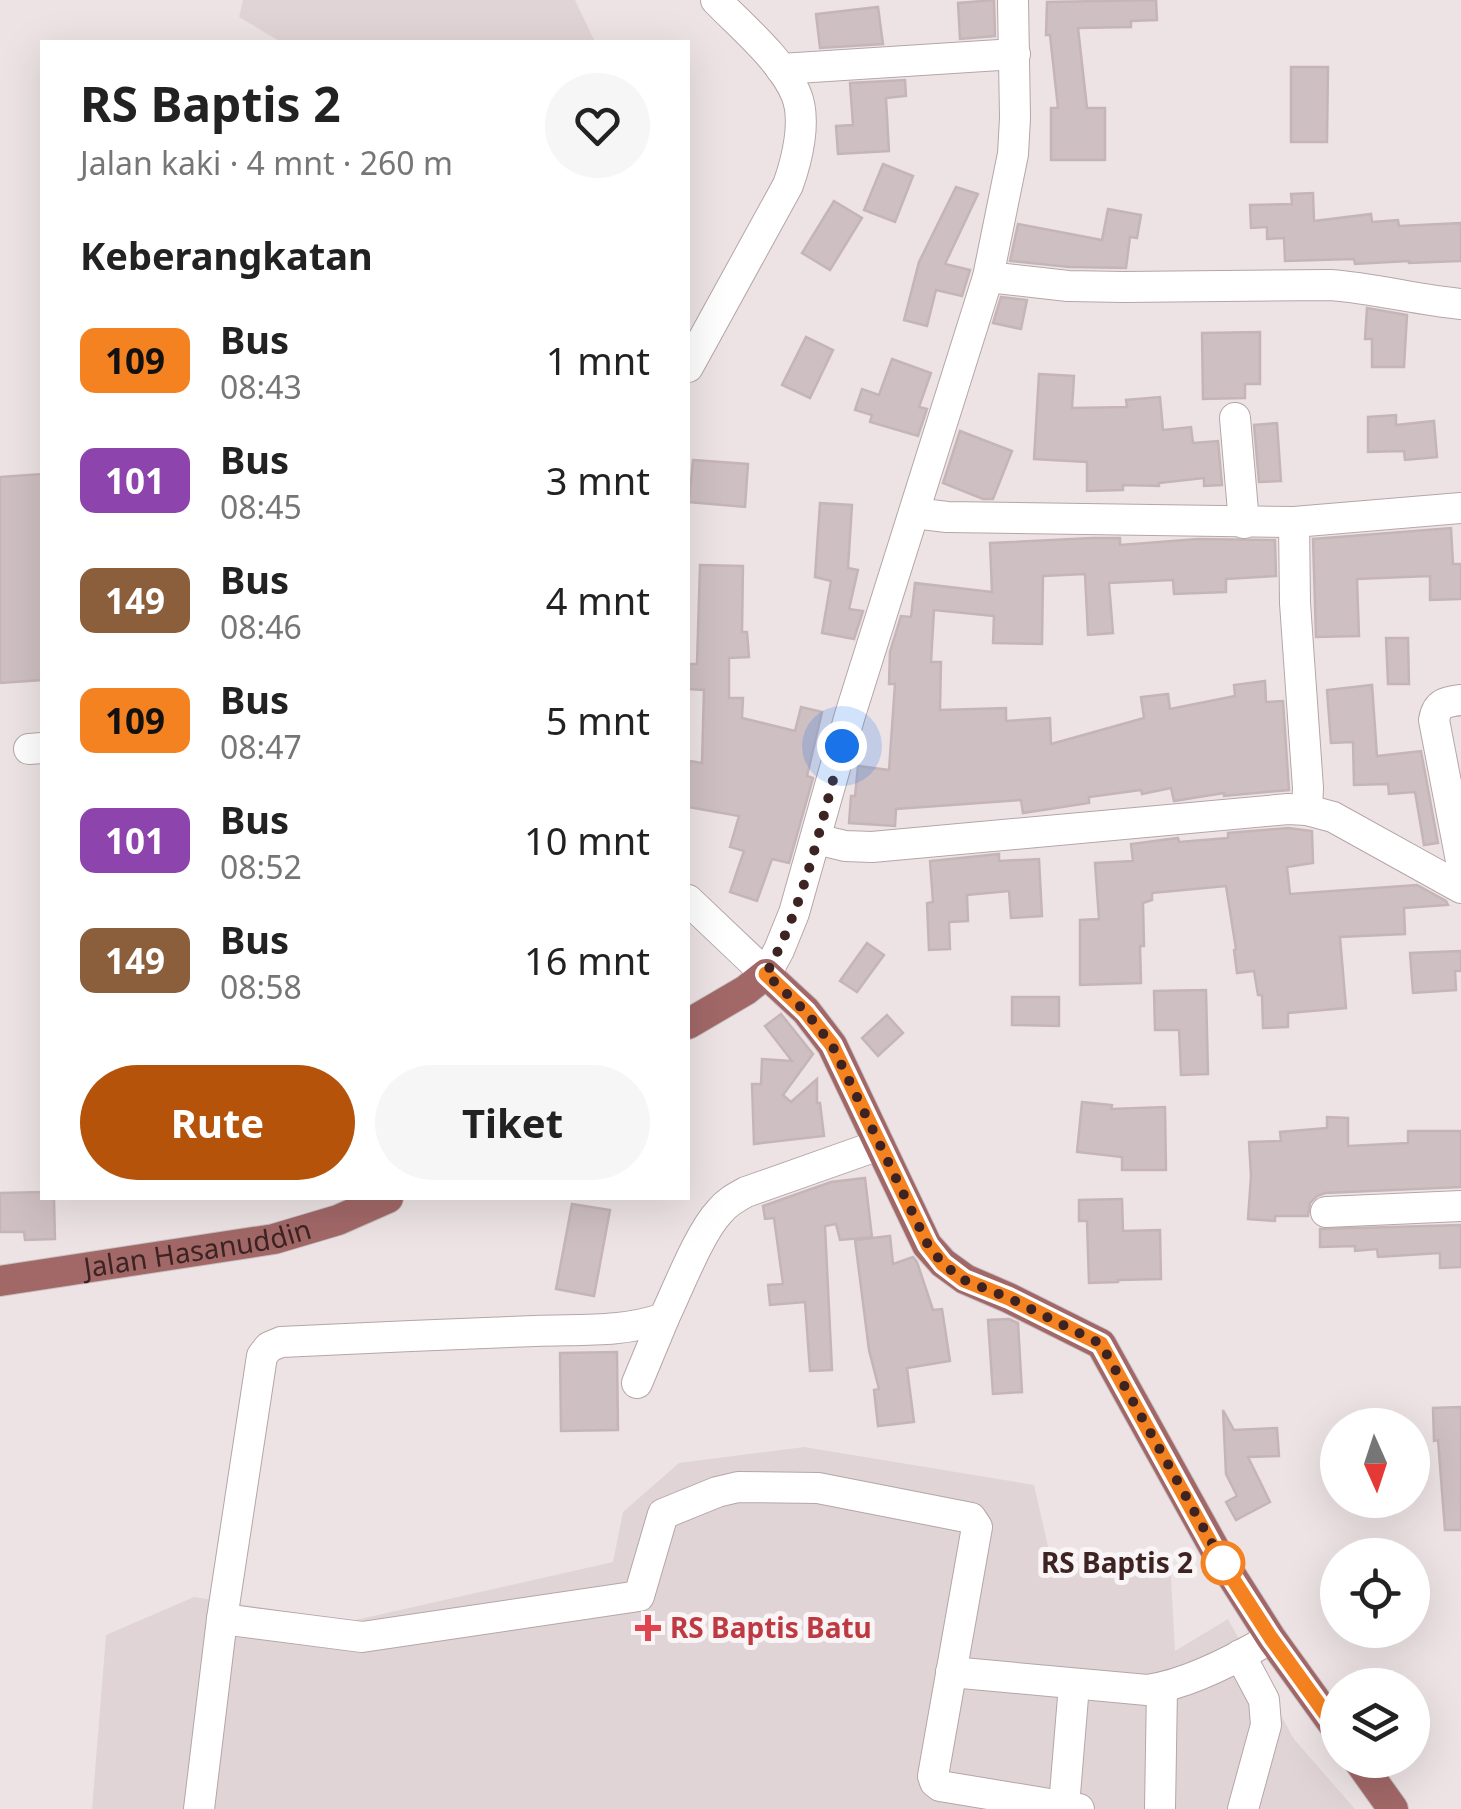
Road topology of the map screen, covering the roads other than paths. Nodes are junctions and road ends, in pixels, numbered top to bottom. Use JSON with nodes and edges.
{"nodes":[{"id":1,"x":716,"y":0,"type":"edge"},
{"id":2,"x":1013,"y":0,"type":"edge"},
{"id":3,"x":1015,"y":54,"type":"junction"},
{"id":4,"x":781,"y":69,"type":"junction"},
{"id":5,"x":988,"y":278,"type":"junction"},
{"id":6,"x":1461,"y":304,"type":"edge"},
{"id":7,"x":691,"y":361,"type":"edge"},
{"id":8,"x":1235,"y":418,"type":"dead end"},
{"id":9,"x":1461,"y":508,"type":"edge"},
{"id":10,"x":914,"y":513,"type":"junction"},
{"id":11,"x":1294,"y":522,"type":"junction"},
{"id":12,"x":1244,"y":523,"type":"junction"},
{"id":13,"x":1461,"y":700,"type":"edge"},
{"id":14,"x":1307,"y":810,"type":"junction"},
{"id":15,"x":816,"y":839,"type":"junction"},
{"id":16,"x":1459,"y":874,"type":"edge"},
{"id":17,"x":690,"y":902,"type":"edge"},
{"id":18,"x":766,"y":974,"type":"junction"},
{"id":19,"x":690,"y":1023,"type":"edge"},
{"id":20,"x":880,"y":1144,"type":"junction"},
{"id":21,"x":383,"y":1200,"type":"edge"},
{"id":22,"x":1461,"y":1206,"type":"edge"},
{"id":23,"x":1326,"y":1212,"type":"dead end"},
{"id":24,"x":0,"y":1281,"type":"edge"},
{"id":25,"x":664,"y":1318,"type":"junction"},
{"id":26,"x":622,"y":1329,"type":"junction"},
{"id":27,"x":222,"y":1619,"type":"junction"},
{"id":28,"x":1271,"y":1638,"type":"junction"},
{"id":29,"x":1240,"y":1655,"type":"junction"},
{"id":30,"x":951,"y":1672,"type":"junction"},
{"id":31,"x":1301,"y":1680,"type":"junction"},
{"id":32,"x":1074,"y":1684,"type":"junction"},
{"id":33,"x":1162,"y":1688,"type":"junction"},
{"id":34,"x":1264,"y":1700,"type":"junction"},
{"id":35,"x":1320,"y":1706,"type":"edge"},
{"id":36,"x":1371,"y":1778,"type":"edge"},
{"id":37,"x":1071,"y":1808,"type":"edge"},
{"id":38,"x":198,"y":1809,"type":"edge"},
{"id":39,"x":1160,"y":1809,"type":"edge"},
{"id":40,"x":1244,"y":1809,"type":"edge"},
{"id":41,"x":1393,"y":1809,"type":"edge"}],
"edges":[{"from":1,"to":4,"type":"street"},
{"from":2,"to":3,"type":"street"},
{"from":3,"to":4,"type":"street"},
{"from":3,"to":5,"type":"street"},
{"from":4,"to":7,"type":"street"},
{"from":5,"to":6,"type":"street"},
{"from":5,"to":10,"type":"street"},
{"from":8,"to":12,"type":"street"},
{"from":9,"to":11,"type":"street"},
{"from":10,"to":12,"type":"street"},
{"from":10,"to":15,"type":"street"},
{"from":11,"to":12,"type":"street"},
{"from":11,"to":14,"type":"street"},
{"from":13,"to":16,"type":"street"},
{"from":14,"to":15,"type":"street"},
{"from":14,"to":16,"type":"street"},
{"from":15,"to":18,"type":"street"},
{"from":17,"to":18,"type":"street"},
{"from":18,"to":19,"type":"main road"},
{"from":18,"to":20,"type":"main road"},
{"from":20,"to":25,"type":"street"},
{"from":20,"to":28,"type":"main road"},
{"from":21,"to":24,"type":"main road","name":"Jalan Hasanuddin"},
{"from":22,"to":23,"type":"street"},
{"from":25,"to":26,"type":"street"},
{"from":25,"to":26,"type":"street"},
{"from":26,"to":27,"type":"street"},
{"from":27,"to":30,"type":"street"},
{"from":27,"to":38,"type":"street"},
{"from":28,"to":29,"type":"street"},
{"from":28,"to":31,"type":"main road"},
{"from":29,"to":33,"type":"street"},
{"from":29,"to":34,"type":"street"},
{"from":30,"to":32,"type":"street"},
{"from":30,"to":37,"type":"street"},
{"from":31,"to":34,"type":"street"},
{"from":31,"to":35,"type":"main road"},
{"from":32,"to":33,"type":"street"},
{"from":32,"to":37,"type":"street"},
{"from":33,"to":39,"type":"street"},
{"from":34,"to":40,"type":"street"},
{"from":36,"to":41,"type":"main road"}]}
